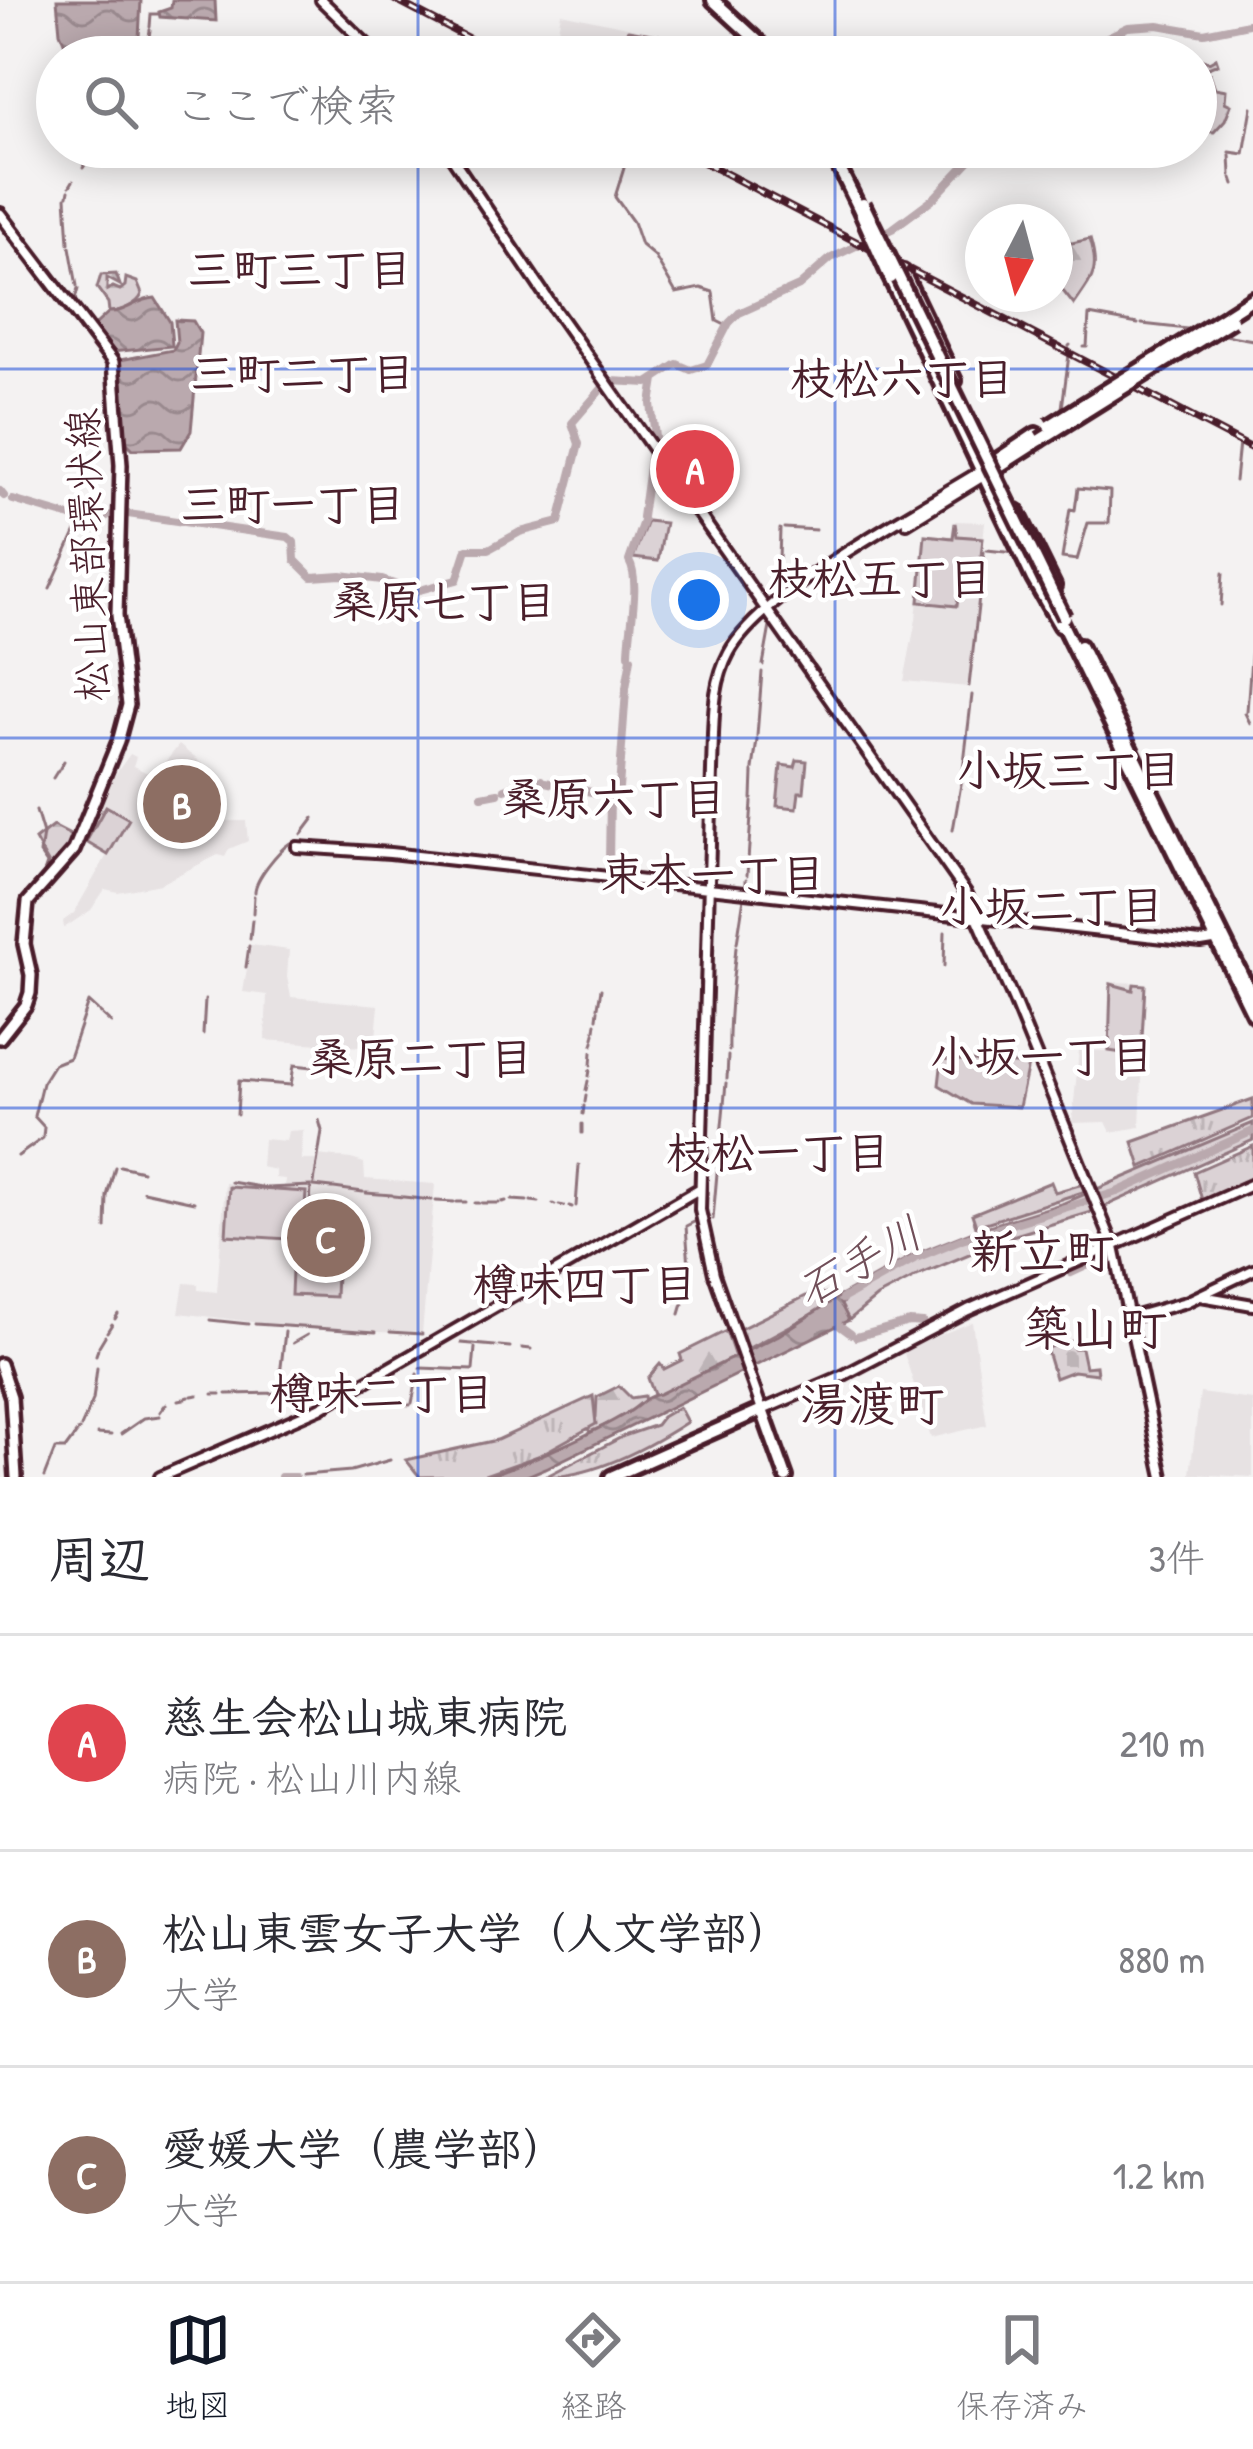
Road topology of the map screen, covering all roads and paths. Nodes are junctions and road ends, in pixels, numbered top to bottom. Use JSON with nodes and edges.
{"nodes":[{"id":1,"x":321,"y":0,"type":"edge"},
{"id":2,"x":338,"y":0,"type":"edge"},
{"id":3,"x":717,"y":0,"type":"edge"},
{"id":4,"x":336,"y":13,"type":"junction"},
{"id":5,"x":359,"y":36,"type":"edge"},
{"id":6,"x":756,"y":36,"type":"edge"},
{"id":7,"x":459,"y":168,"type":"edge"},
{"id":8,"x":842,"y":168,"type":"edge"},
{"id":9,"x":861,"y":205,"type":"junction"},
{"id":10,"x":0,"y":214,"type":"edge"},
{"id":11,"x":1253,"y":302,"type":"edge"},
{"id":12,"x":989,"y":469,"type":"junction"},
{"id":13,"x":768,"y":609,"type":"junction"},
{"id":14,"x":1064,"y":623,"type":"junction"},
{"id":15,"x":297,"y":847,"type":"dead end"},
{"id":16,"x":708,"y":889,"type":"junction"},
{"id":17,"x":978,"y":917,"type":"junction"},
{"id":18,"x":1219,"y":939,"type":"junction"},
{"id":19,"x":1253,"y":998,"type":"edge"},
{"id":20,"x":1253,"y":1015,"type":"edge"},
{"id":21,"x":0,"y":1038,"type":"edge"},
{"id":22,"x":1253,"y":1184,"type":"edge"},
{"id":23,"x":700,"y":1189,"type":"junction"},
{"id":24,"x":1114,"y":1247,"type":"junction"},
{"id":25,"x":1253,"y":1270,"type":"edge"},
{"id":26,"x":1201,"y":1296,"type":"junction"},
{"id":27,"x":1253,"y":1305,"type":"edge"},
{"id":28,"x":1129,"y":1318,"type":"junction"},
{"id":29,"x":0,"y":1364,"type":"edge"},
{"id":30,"x":762,"y":1410,"type":"junction"},
{"id":31,"x":16,"y":1477,"type":"edge"},
{"id":32,"x":160,"y":1477,"type":"edge"},
{"id":33,"x":610,"y":1477,"type":"edge"},
{"id":34,"x":786,"y":1477,"type":"edge"},
{"id":35,"x":1163,"y":1477,"type":"edge"}],
"edges":[{"from":1,"to":4,"type":"street"},
{"from":2,"to":4,"type":"street"},
{"from":3,"to":6,"type":"highway"},
{"from":4,"to":5,"type":"street"},
{"from":7,"to":13,"type":"street"},
{"from":8,"to":9,"type":"highway"},
{"from":9,"to":12,"type":"highway","bridge":true},
{"from":9,"to":12,"type":"highway","bridge":true},
{"from":9,"to":14,"type":"highway","bridge":true},
{"from":10,"to":21,"type":"main road","name":"松山東部環状線"},
{"from":11,"to":12,"type":"highway","bridge":true},
{"from":12,"to":13,"type":"street"},
{"from":12,"to":14,"type":"highway"},
{"from":13,"to":16,"type":"street"},
{"from":13,"to":17,"type":"street"},
{"from":14,"to":18,"type":"highway"},
{"from":15,"to":16,"type":"street"},
{"from":16,"to":17,"type":"street"},
{"from":16,"to":23,"type":"street"},
{"from":17,"to":18,"type":"street"},
{"from":17,"to":24,"type":"street"},
{"from":18,"to":19,"type":"highway"},
{"from":18,"to":20,"type":"highway"},
{"from":22,"to":24,"type":"street"},
{"from":23,"to":30,"type":"street"},
{"from":23,"to":32,"type":"street"},
{"from":24,"to":28,"type":"street"},
{"from":24,"to":30,"type":"street"},
{"from":25,"to":26,"type":"street"},
{"from":26,"to":27,"type":"street"},
{"from":26,"to":28,"type":"street"},
{"from":28,"to":35,"type":"street"},
{"from":29,"to":31,"type":"main road"},
{"from":30,"to":33,"type":"highway"},
{"from":30,"to":34,"type":"highway"}]}
